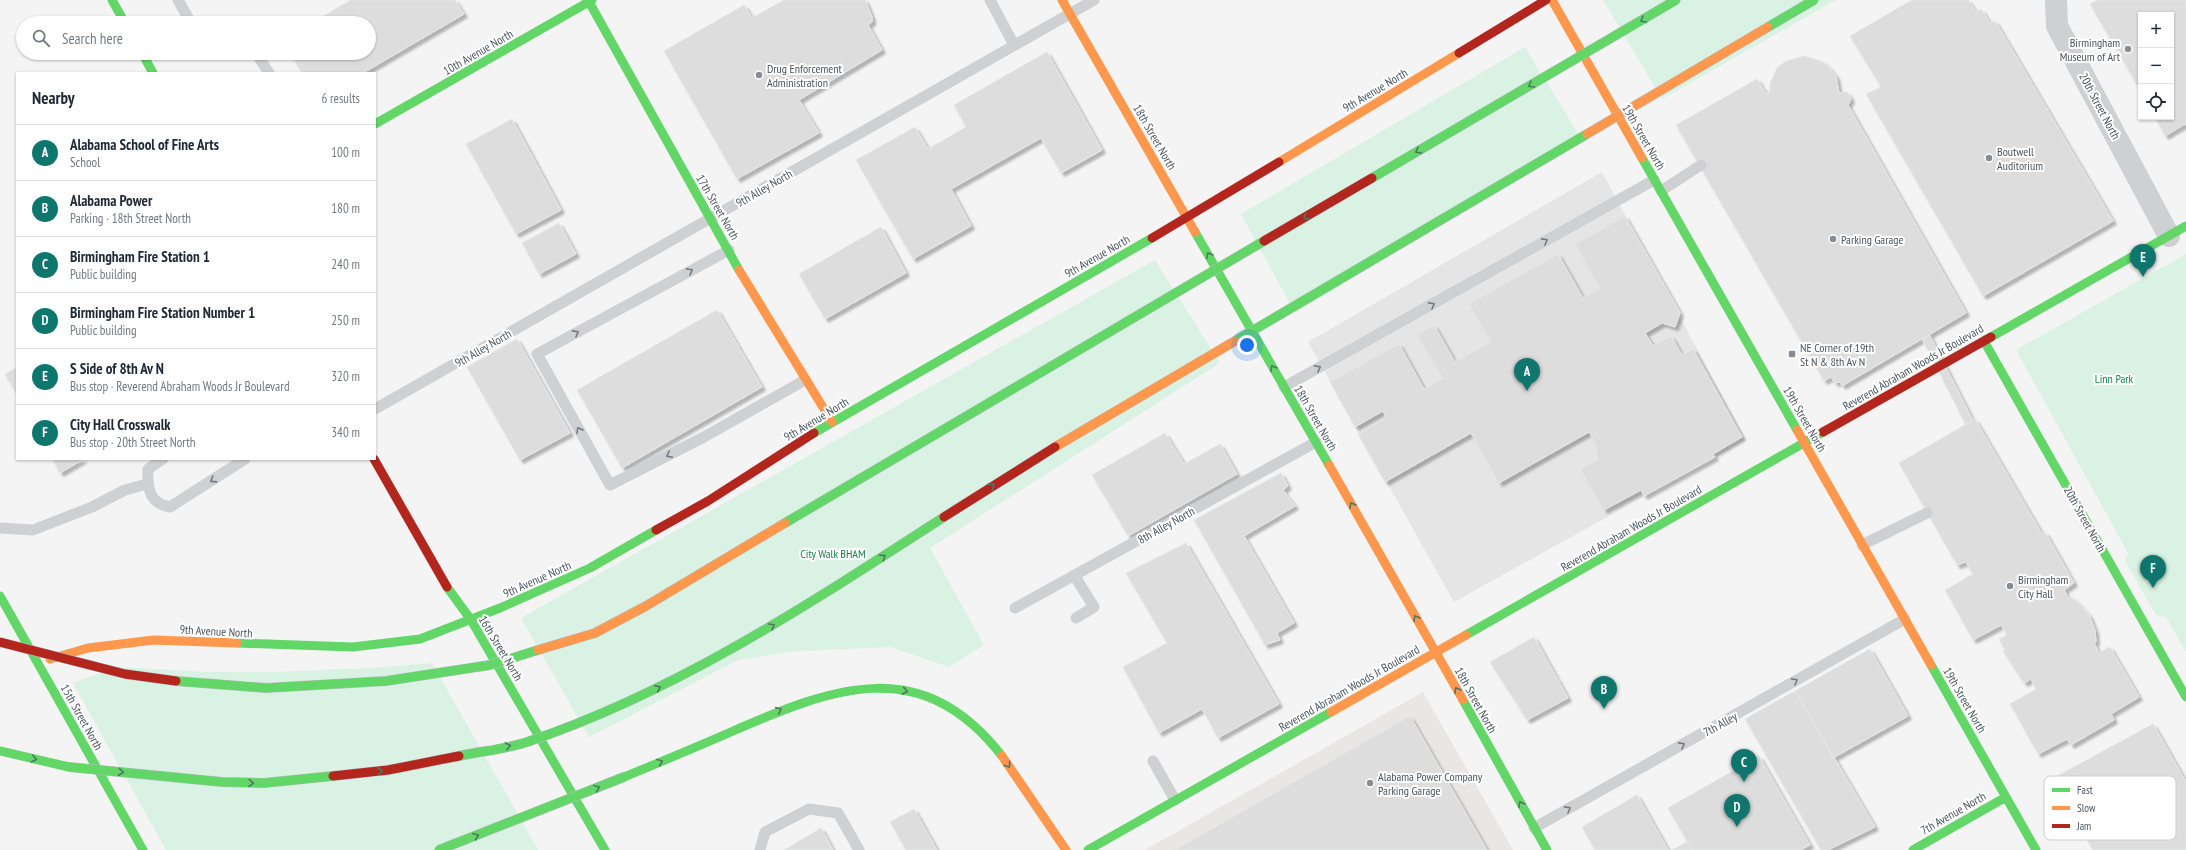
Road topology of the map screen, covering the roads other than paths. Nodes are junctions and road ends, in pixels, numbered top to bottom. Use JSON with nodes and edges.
{"nodes":[{"id":1,"x":112,"y":0,"type":"edge"},
{"id":2,"x":178,"y":0,"type":"edge"},
{"id":3,"x":990,"y":0,"type":"edge"},
{"id":4,"x":1062,"y":0,"type":"edge"},
{"id":5,"x":1094,"y":0,"type":"edge"},
{"id":6,"x":1546,"y":0,"type":"edge"},
{"id":7,"x":1552,"y":0,"type":"edge"},
{"id":8,"x":1676,"y":0,"type":"edge"},
{"id":9,"x":1814,"y":0,"type":"edge"},
{"id":10,"x":2056,"y":0,"type":"edge"},
{"id":11,"x":590,"y":1,"type":"edge"},
{"id":12,"x":1070,"y":14,"type":"junction"},
{"id":13,"x":121,"y":16,"type":"edge"},
{"id":14,"x":187,"y":16,"type":"edge"},
{"id":15,"x":1014,"y":46,"type":"junction"},
{"id":16,"x":146,"y":60,"type":"edge"},
{"id":17,"x":261,"y":60,"type":"edge"},
{"id":18,"x":152,"y":72,"type":"edge"},
{"id":19,"x":268,"y":72,"type":"edge"},
{"id":20,"x":376,"y":123,"type":"edge"},
{"id":21,"x":1701,"y":165,"type":"dead end"},
{"id":22,"x":1654,"y":180,"type":"junction"},
{"id":23,"x":1661,"y":191,"type":"junction"},
{"id":24,"x":710,"y":218,"type":"junction"},
{"id":25,"x":1187,"y":218,"type":"junction"},
{"id":26,"x":2178,"y":231,"type":"edge"},
{"id":27,"x":729,"y":250,"type":"junction"},
{"id":28,"x":1984,"y":341,"type":"junction"},
{"id":29,"x":805,"y":380,"type":"junction"},
{"id":30,"x":1284,"y":387,"type":"junction"},
{"id":31,"x":376,"y":408,"type":"edge"},
{"id":32,"x":832,"y":422,"type":"junction"},
{"id":33,"x":1316,"y":442,"type":"junction"},
{"id":34,"x":1805,"y":443,"type":"junction"},
{"id":35,"x":162,"y":460,"type":"edge"},
{"id":36,"x":243,"y":460,"type":"edge"},
{"id":37,"x":375,"y":460,"type":"edge"},
{"id":38,"x":147,"y":484,"type":"junction"},
{"id":39,"x":1927,"y":513,"type":"dead end"},
{"id":40,"x":0,"y":528,"type":"edge"},
{"id":41,"x":1862,"y":545,"type":"junction"},
{"id":42,"x":1074,"y":575,"type":"junction"},
{"id":43,"x":0,"y":596,"type":"edge"},
{"id":44,"x":1016,"y":608,"type":"dead end"},
{"id":45,"x":1076,"y":618,"type":"dead end"},
{"id":46,"x":1905,"y":619,"type":"junction"},
{"id":47,"x":471,"y":620,"type":"junction"},
{"id":48,"x":0,"y":642,"type":"edge"},
{"id":49,"x":1436,"y":652,"type":"junction"},
{"id":50,"x":38,"y":663,"type":"junction"},
{"id":51,"x":2186,"y":697,"type":"edge"},
{"id":52,"x":0,"y":751,"type":"edge"},
{"id":53,"x":1153,"y":761,"type":"dead end"},
{"id":54,"x":2006,"y":797,"type":"junction"},
{"id":55,"x":1175,"y":800,"type":"junction"},
{"id":56,"x":1534,"y":828,"type":"junction"},
{"id":57,"x":142,"y":847,"type":"edge"},
{"id":58,"x":129,"y":850,"type":"edge"},
{"id":59,"x":439,"y":850,"type":"edge"},
{"id":60,"x":605,"y":850,"type":"edge"},
{"id":61,"x":760,"y":850,"type":"edge"},
{"id":62,"x":859,"y":850,"type":"edge"},
{"id":63,"x":1066,"y":850,"type":"edge"},
{"id":64,"x":1088,"y":850,"type":"edge"},
{"id":65,"x":1547,"y":850,"type":"edge"},
{"id":66,"x":1913,"y":850,"type":"edge"},
{"id":67,"x":2036,"y":850,"type":"edge"}],
"edges":[{"from":1,"to":13,"type":"main road"},
{"from":2,"to":14,"type":"lane"},
{"from":3,"to":15,"type":"lane"},
{"from":4,"to":12,"type":"main road","name":"18th Street North"},
{"from":5,"to":12,"type":"lane","name":"9th Alley North"},
{"from":6,"to":25,"type":"main road","name":"9th Avenue North"},
{"from":7,"to":22,"type":"main road","name":"19th Street North"},
{"from":8,"to":48,"type":"main road","one_way":true,"bridge":true},
{"from":52,"to":9,"type":"main road","one_way":true,"bridge":true},
{"from":10,"to":26,"type":"street","name":"20th Street North"},
{"from":11,"to":20,"type":"main road","name":"10th Avenue North"},
{"from":11,"to":24,"type":"main road","name":"17th Street North"},
{"from":12,"to":15,"type":"lane","name":"9th Alley North"},
{"from":12,"to":25,"type":"main road","name":"18th Street North"},
{"from":15,"to":24,"type":"lane","name":"9th Alley North"},
{"from":16,"to":18,"type":"main road"},
{"from":17,"to":19,"type":"lane"},
{"from":21,"to":23,"type":"lane"},
{"from":22,"to":23,"type":"main road","name":"19th Street North"},
{"from":30,"to":22,"type":"lane","one_way":true},
{"from":23,"to":34,"type":"main road","name":"19th Street North"},
{"from":24,"to":27,"type":"main road","name":"17th Street North"},
{"from":24,"to":31,"type":"lane","name":"9th Alley North"},
{"from":30,"to":25,"type":"main road","name":"18th Street North","one_way":true},
{"from":25,"to":32,"type":"main road","name":"9th Avenue North"},
{"from":26,"to":28,"type":"main road","name":"Reverend Abraham Woods Jr Boulevard"},
{"from":27,"to":29,"type":"main road","name":"17th Street North"},
{"from":29,"to":27,"type":"lane","one_way":true},
{"from":28,"to":34,"type":"main road","name":"Reverend Abraham Woods Jr Boulevard"},
{"from":28,"to":51,"type":"main road","name":"20th Street North"},
{"from":29,"to":32,"type":"main road","name":"17th Street North"},
{"from":30,"to":33,"type":"main road","name":"18th Street North"},
{"from":32,"to":47,"type":"main road","name":"9th Avenue North"},
{"from":33,"to":42,"type":"lane","name":"8th Alley North"},
{"from":49,"to":33,"type":"main road","name":"18th Street North","one_way":true},
{"from":34,"to":41,"type":"main road","name":"19th Street North"},
{"from":34,"to":49,"type":"main road","name":"Reverend Abraham Woods Jr Boulevard"},
{"from":35,"to":38,"type":"lane"},
{"from":36,"to":38,"type":"lane","one_way":true},
{"from":37,"to":47,"type":"main road","name":"16th Street North"},
{"from":38,"to":40,"type":"lane"},
{"from":39,"to":41,"type":"lane"},
{"from":41,"to":46,"type":"main road","name":"19th Street North"},
{"from":42,"to":44,"type":"lane","name":"8th Alley North"},
{"from":42,"to":45,"type":"lane"},
{"from":43,"to":50,"type":"main road","name":"15th Street North"},
{"from":46,"to":54,"type":"main road","name":"19th Street North"},
{"from":56,"to":46,"type":"lane","name":"7th Alley","one_way":true},
{"from":47,"to":50,"type":"main road","name":"9th Avenue North"},
{"from":47,"to":60,"type":"main road","name":"16th Street North"},
{"from":49,"to":55,"type":"main road","name":"Reverend Abraham Woods Jr Boulevard"},
{"from":56,"to":49,"type":"main road","name":"18th Street North","one_way":true},
{"from":50,"to":57,"type":"main road","name":"15th Street North"},
{"from":53,"to":55,"type":"lane"},
{"from":54,"to":66,"type":"main road","name":"7th Avenue North"},
{"from":54,"to":67,"type":"main road","name":"19th Street North"},
{"from":55,"to":64,"type":"main road","name":"Reverend Abraham Woods Jr Boulevard"},
{"from":56,"to":65,"type":"main road","name":"18th Street North"},
{"from":57,"to":58,"type":"main road"},
{"from":59,"to":63,"type":"main road","one_way":true,"bridge":true},
{"from":61,"to":62,"type":"lane"}]}
